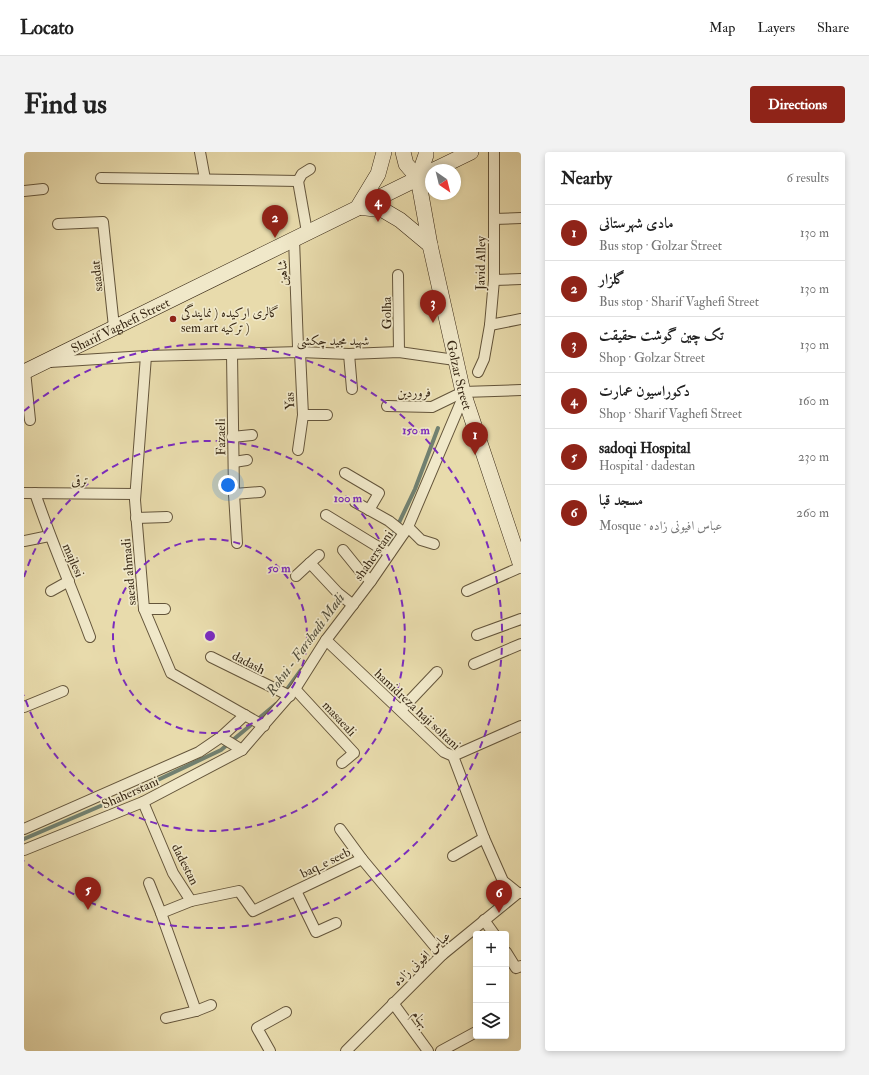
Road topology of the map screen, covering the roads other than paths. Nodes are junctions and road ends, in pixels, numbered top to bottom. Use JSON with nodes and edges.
{"nodes":[{"id":1,"x":200,"y":152,"type":"edge"},
{"id":2,"x":384,"y":152,"type":"edge"},
{"id":3,"x":403,"y":152,"type":"edge"},
{"id":4,"x":426,"y":152,"type":"edge"},
{"id":5,"x":471,"y":152,"type":"edge"},
{"id":6,"x":494,"y":152,"type":"edge"},
{"id":7,"x":446,"y":164,"type":"edge"},
{"id":8,"x":310,"y":169,"type":"dead end"},
{"id":9,"x":424,"y":175,"type":"edge"},
{"id":10,"x":101,"y":178,"type":"dead end"},
{"id":11,"x":204,"y":179,"type":"junction"},
{"id":12,"x":298,"y":181,"type":"junction"},
{"id":13,"x":43,"y":189,"type":"dead end"},
{"id":14,"x":24,"y":191,"type":"edge"},
{"id":15,"x":358,"y":208,"type":"junction"},
{"id":16,"x":521,"y":218,"type":"edge"},
{"id":17,"x":494,"y":219,"type":"junction"},
{"id":18,"x":58,"y":224,"type":"dead end"},
{"id":19,"x":307,"y":232,"type":"junction"},
{"id":20,"x":294,"y":239,"type":"junction"},
{"id":21,"x":430,"y":245,"type":"junction"},
{"id":22,"x":398,"y":275,"type":"dead end"},
{"id":23,"x":521,"y":279,"type":"edge"},
{"id":24,"x":494,"y":280,"type":"junction"},
{"id":25,"x":521,"y":319,"type":"edge"},
{"id":26,"x":490,"y":325,"type":"junction"},
{"id":27,"x":114,"y":327,"type":"junction"},
{"id":28,"x":300,"y":352,"type":"junction"},
{"id":29,"x":399,"y":352,"type":"junction"},
{"id":30,"x":232,"y":354,"type":"junction"},
{"id":31,"x":349,"y":354,"type":"junction"},
{"id":32,"x":146,"y":356,"type":"junction"},
{"id":33,"x":455,"y":360,"type":"junction"},
{"id":34,"x":43,"y":362,"type":"junction"},
{"id":35,"x":24,"y":372,"type":"edge"},
{"id":36,"x":478,"y":372,"type":"dead end"},
{"id":37,"x":352,"y":389,"type":"dead end"},
{"id":38,"x":521,"y":390,"type":"edge"},
{"id":39,"x":463,"y":394,"type":"junction"},
{"id":40,"x":387,"y":406,"type":"dead end"},
{"id":41,"x":303,"y":415,"type":"junction"},
{"id":42,"x":327,"y":415,"type":"dead end"},
{"id":43,"x":30,"y":420,"type":"dead end"},
{"id":44,"x":252,"y":435,"type":"dead end"},
{"id":45,"x":232,"y":436,"type":"junction"},
{"id":46,"x":298,"y":450,"type":"dead end"},
{"id":47,"x":247,"y":460,"type":"dead end"},
{"id":48,"x":234,"y":462,"type":"junction"},
{"id":49,"x":345,"y":473,"type":"dead end"},
{"id":50,"x":260,"y":492,"type":"dead end"},
{"id":51,"x":24,"y":493,"type":"edge"},
{"id":52,"x":35,"y":493,"type":"junction"},
{"id":53,"x":135,"y":494,"type":"junction"},
{"id":54,"x":234,"y":494,"type":"junction"},
{"id":55,"x":355,"y":502,"type":"dead end"},
{"id":56,"x":369,"y":510,"type":"junction"},
{"id":57,"x":326,"y":515,"type":"dead end"},
{"id":58,"x":167,"y":517,"type":"dead end"},
{"id":59,"x":136,"y":518,"type":"junction"},
{"id":60,"x":406,"y":530,"type":"junction"},
{"id":61,"x":49,"y":536,"type":"junction"},
{"id":62,"x":24,"y":541,"type":"edge"},
{"id":63,"x":237,"y":543,"type":"dead end"},
{"id":64,"x":434,"y":544,"type":"dead end"},
{"id":65,"x":342,"y":550,"type":"dead end"},
{"id":66,"x":519,"y":550,"type":"edge"},
{"id":67,"x":390,"y":553,"type":"junction"},
{"id":68,"x":319,"y":555,"type":"dead end"},
{"id":69,"x":310,"y":564,"type":"junction"},
{"id":70,"x":521,"y":566,"type":"edge"},
{"id":71,"x":296,"y":576,"type":"dead end"},
{"id":72,"x":371,"y":581,"type":"junction"},
{"id":73,"x":69,"y":582,"type":"junction"},
{"id":74,"x":51,"y":591,"type":"dead end"},
{"id":75,"x":467,"y":591,"type":"dead end"},
{"id":76,"x":353,"y":605,"type":"junction"},
{"id":77,"x":144,"y":609,"type":"junction"},
{"id":78,"x":166,"y":609,"type":"dead end"},
{"id":79,"x":521,"y":619,"type":"edge"},
{"id":80,"x":477,"y":635,"type":"dead end"},
{"id":81,"x":90,"y":636,"type":"dead end"},
{"id":82,"x":326,"y":640,"type":"junction"},
{"id":83,"x":521,"y":644,"type":"edge"},
{"id":84,"x":210,"y":657,"type":"dead end"},
{"id":85,"x":474,"y":664,"type":"dead end"},
{"id":86,"x":437,"y":672,"type":"dead end"},
{"id":87,"x":63,"y":691,"type":"dead end"},
{"id":88,"x":293,"y":693,"type":"junction"},
{"id":89,"x":24,"y":707,"type":"edge"},
{"id":90,"x":401,"y":710,"type":"junction"},
{"id":91,"x":245,"y":715,"type":"junction"},
{"id":92,"x":264,"y":726,"type":"junction"},
{"id":93,"x":521,"y":726,"type":"edge"},
{"id":94,"x":221,"y":737,"type":"junction"},
{"id":95,"x":242,"y":750,"type":"junction"},
{"id":96,"x":453,"y":756,"type":"junction"},
{"id":97,"x":342,"y":763,"type":"dead end"},
{"id":98,"x":143,"y":802,"type":"junction"},
{"id":99,"x":24,"y":829,"type":"edge"},
{"id":100,"x":340,"y":829,"type":"dead end"},
{"id":101,"x":484,"y":838,"type":"junction"},
{"id":102,"x":24,"y":850,"type":"edge"},
{"id":103,"x":453,"y":856,"type":"dead end"},
{"id":104,"x":362,"y":859,"type":"junction"},
{"id":105,"x":148,"y":883,"type":"dead end"},
{"id":106,"x":296,"y":891,"type":"junction"},
{"id":107,"x":520,"y":893,"type":"edge"},
{"id":108,"x":191,"y":901,"type":"junction"},
{"id":109,"x":161,"y":913,"type":"junction"},
{"id":110,"x":484,"y":920,"type":"junction"},
{"id":111,"x":336,"y":923,"type":"dead end"},
{"id":112,"x":492,"y":931,"type":"edge"},
{"id":113,"x":442,"y":955,"type":"junction"},
{"id":114,"x":509,"y":957,"type":"edge"},
{"id":115,"x":521,"y":966,"type":"edge"},
{"id":116,"x":393,"y":1003,"type":"junction"},
{"id":117,"x":210,"y":1005,"type":"dead end"},
{"id":118,"x":196,"y":1011,"type":"junction"},
{"id":119,"x":286,"y":1012,"type":"dead end"},
{"id":120,"x":166,"y":1018,"type":"dead end"},
{"id":121,"x":473,"y":1034,"type":"edge"},
{"id":122,"x":270,"y":1051,"type":"edge"},
{"id":123,"x":346,"y":1051,"type":"edge"},
{"id":124,"x":428,"y":1051,"type":"edge"},
{"id":125,"x":441,"y":1051,"type":"edge"}],
"edges":[{"from":1,"to":11,"type":"street"},
{"from":2,"to":15,"type":"main road"},
{"from":3,"to":9,"type":"main road"},
{"from":4,"to":9,"type":"main road"},
{"from":5,"to":7,"type":"main road"},
{"from":6,"to":17,"type":"street","name":"Javid Alley"},
{"from":8,"to":12,"type":"street"},
{"from":9,"to":15,"type":"main road","name":"Sharif Vaghefi Street"},
{"from":9,"to":21,"type":"main road","name":"Golzar Street"},
{"from":10,"to":11,"type":"street"},
{"from":11,"to":12,"type":"street"},
{"from":12,"to":19,"type":"street"},
{"from":13,"to":14,"type":"street"},
{"from":15,"to":19,"type":"main road","name":"Sharif Vaghefi Street"},
{"from":15,"to":21,"type":"main road"},
{"from":16,"to":17,"type":"street"},
{"from":17,"to":24,"type":"street","name":"Javid Alley"},
{"from":18,"to":27,"type":"street","name":"saadat"},
{"from":19,"to":20,"type":"main road","name":"Sharif Vaghefi Street"},
{"from":20,"to":27,"type":"main road","name":"Sharif Vaghefi Street"},
{"from":20,"to":28,"type":"street","name":"شاهین"},
{"from":21,"to":33,"type":"main road","name":"Golzar Street"},
{"from":22,"to":29,"type":"street","name":"Golha"},
{"from":23,"to":24,"type":"street"},
{"from":24,"to":26,"type":"street","name":"Javid Alley"},
{"from":25,"to":26,"type":"street"},
{"from":26,"to":36,"type":"street","name":"Javid Alley"},
{"from":27,"to":34,"type":"main road","name":"Sharif Vaghefi Street"},
{"from":28,"to":30,"type":"street","name":"شهید مجید چکشی"},
{"from":28,"to":31,"type":"street","name":"شهید مجید چکشی"},
{"from":28,"to":41,"type":"street","name":"Yas"},
{"from":29,"to":31,"type":"street","name":"شهید مجید چکشی"},
{"from":29,"to":33,"type":"street","name":"شهید مجید چکشی"},
{"from":30,"to":32,"type":"street","name":"شهید مجید چکشی"},
{"from":30,"to":45,"type":"street","name":"Fazaeli"},
{"from":31,"to":37,"type":"street"},
{"from":32,"to":34,"type":"street","name":"شهید مجید چکشی"},
{"from":32,"to":53,"type":"street","name":"saead ahmadi"},
{"from":33,"to":39,"type":"main road","name":"Golzar Street"},
{"from":34,"to":35,"type":"main road","name":"Sharif Vaghefi Street"},
{"from":35,"to":43,"type":"street"},
{"from":38,"to":39,"type":"street"},
{"from":39,"to":40,"type":"street","name":"فروردین"},
{"from":39,"to":60,"type":"street","name":"shaherstani"},
{"from":39,"to":66,"type":"main road","name":"Golzar Street"},
{"from":41,"to":42,"type":"street"},
{"from":41,"to":46,"type":"street","name":"Yas"},
{"from":44,"to":45,"type":"street"},
{"from":45,"to":48,"type":"street","name":"Fazaeli"},
{"from":47,"to":48,"type":"street"},
{"from":48,"to":54,"type":"street","name":"Fazaeli"},
{"from":49,"to":56,"type":"street"},
{"from":50,"to":54,"type":"street"},
{"from":51,"to":52,"type":"street","name":"ترقی"},
{"from":52,"to":53,"type":"street","name":"ترقی"},
{"from":52,"to":61,"type":"street","name":"majlesi"},
{"from":53,"to":59,"type":"street","name":"saead ahmadi"},
{"from":54,"to":63,"type":"street","name":"Fazaeli"},
{"from":55,"to":56,"type":"street"},
{"from":56,"to":60,"type":"street"},
{"from":57,"to":67,"type":"street"},
{"from":58,"to":59,"type":"street"},
{"from":59,"to":77,"type":"street","name":"saead ahmadi"},
{"from":60,"to":64,"type":"street"},
{"from":60,"to":67,"type":"street","name":"shaherstani"},
{"from":61,"to":62,"type":"street"},
{"from":61,"to":73,"type":"street","name":"majlesi"},
{"from":65,"to":72,"type":"street"},
{"from":66,"to":70,"type":"main road","name":"Golzar Street"},
{"from":67,"to":72,"type":"street","name":"shaherstani"},
{"from":68,"to":69,"type":"street"},
{"from":69,"to":71,"type":"street"},
{"from":69,"to":76,"type":"street"},
{"from":70,"to":75,"type":"street"},
{"from":72,"to":76,"type":"street","name":"shaherstani"},
{"from":73,"to":74,"type":"street"},
{"from":73,"to":81,"type":"street","name":"majlesi"},
{"from":76,"to":82,"type":"street","name":"shaherstani"},
{"from":77,"to":78,"type":"street"},
{"from":77,"to":91,"type":"street","name":"saead ahmadi"},
{"from":79,"to":80,"type":"street"},
{"from":82,"to":88,"type":"street","name":"shaherstani"},
{"from":82,"to":90,"type":"street","name":"hamidreza haji soltani"},
{"from":83,"to":85,"type":"street"},
{"from":84,"to":88,"type":"street","name":"dadash"},
{"from":86,"to":90,"type":"street"},
{"from":87,"to":89,"type":"street"},
{"from":88,"to":92,"type":"street","name":"shaherstani"},
{"from":88,"to":97,"type":"street","name":"masaeali"},
{"from":90,"to":96,"type":"street","name":"hamidreza haji soltani"},
{"from":91,"to":92,"type":"street","name":"saead ahmadi"},
{"from":91,"to":94,"type":"street","name":"Shaherstani"},
{"from":92,"to":95,"type":"street","name":"shaherstani"},
{"from":93,"to":96,"type":"street"},
{"from":94,"to":95,"type":"street"},
{"from":94,"to":99,"type":"street","name":"Shaherstani"},
{"from":95,"to":98,"type":"street","name":"Shaherstani"},
{"from":96,"to":101,"type":"street","name":"hamidreza haji soltani"},
{"from":98,"to":102,"type":"street","name":"Shaherstani"},
{"from":98,"to":108,"type":"street","name":"dadestan"},
{"from":100,"to":104,"type":"street"},
{"from":101,"to":103,"type":"street"},
{"from":101,"to":107,"type":"street","name":"hamidreza haji soltani"},
{"from":104,"to":106,"type":"street","name":"baq_e seeb"},
{"from":104,"to":113,"type":"street","name":"baq_e seeb"},
{"from":105,"to":109,"type":"street"},
{"from":106,"to":108,"type":"street","name":"baq_e seeb"},
{"from":106,"to":111,"type":"street"},
{"from":107,"to":110,"type":"street","name":"عباس افیونی زاده"},
{"from":108,"to":109,"type":"street","name":"dadestan"},
{"from":109,"to":118,"type":"street"},
{"from":110,"to":112,"type":"street"},
{"from":110,"to":113,"type":"street","name":"عباس افیونی زاده"},
{"from":113,"to":116,"type":"street","name":"عباس افیونی زاده"},
{"from":114,"to":115,"type":"street"},
{"from":116,"to":123,"type":"street","name":"عباس افیونی زاده"},
{"from":116,"to":124,"type":"street","name":"بهنام"},
{"from":117,"to":118,"type":"street"},
{"from":118,"to":120,"type":"street"},
{"from":119,"to":122,"type":"street"},
{"from":121,"to":125,"type":"street"}]}
